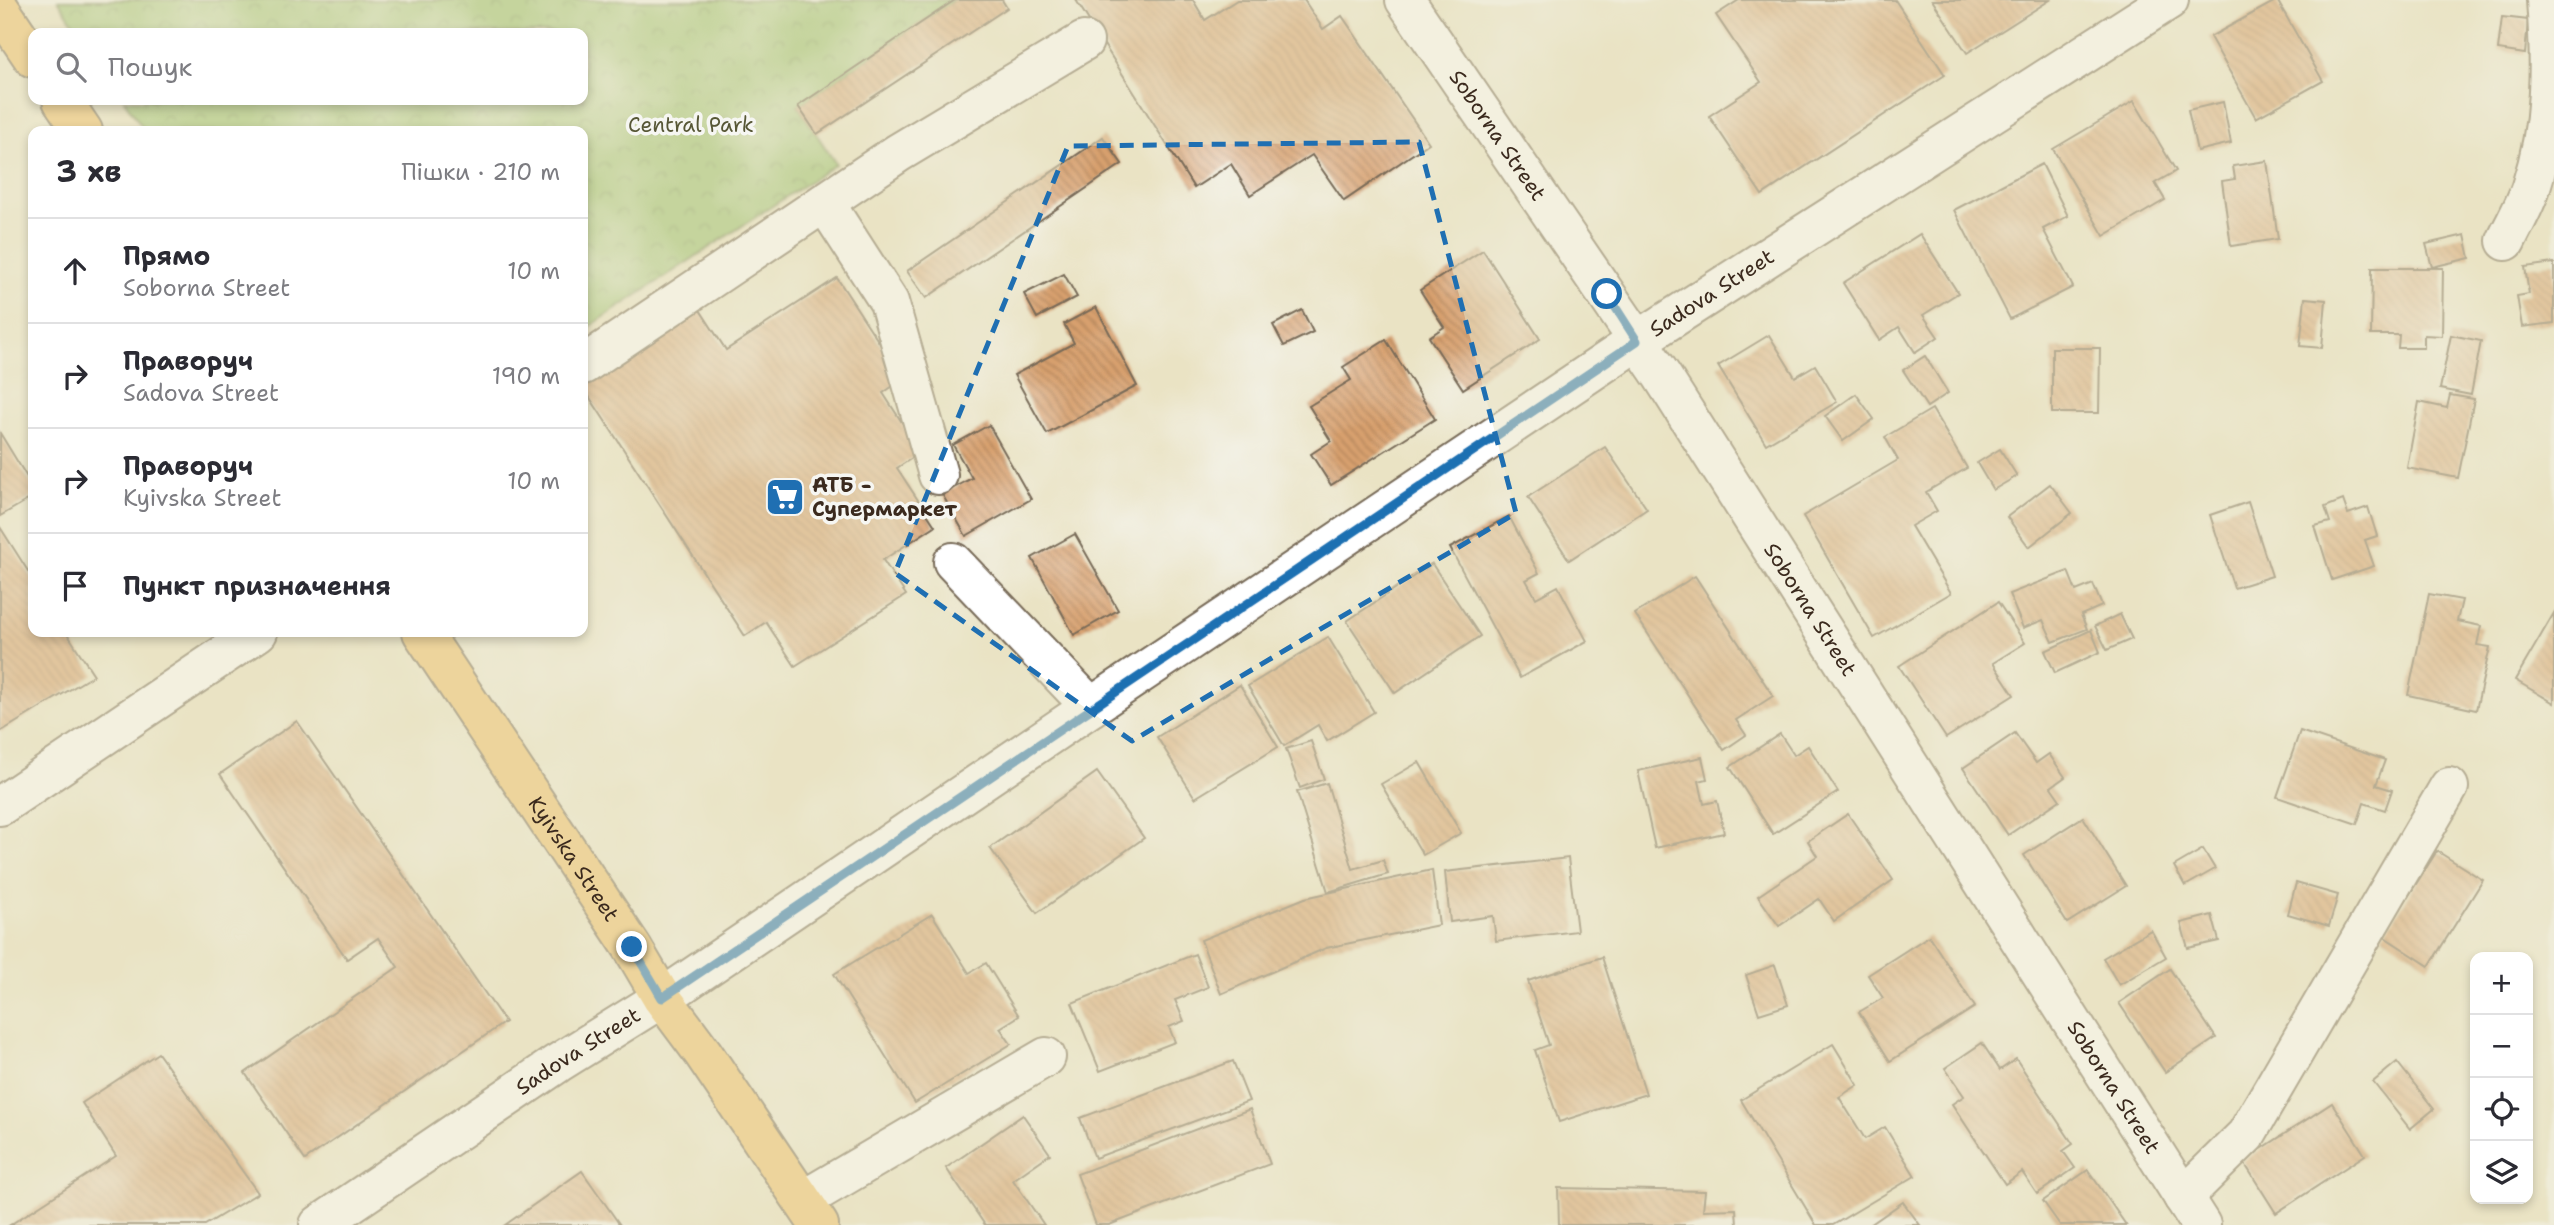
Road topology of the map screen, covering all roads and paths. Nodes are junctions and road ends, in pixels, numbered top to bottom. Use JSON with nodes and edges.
{"nodes":[{"id":1,"x":1405,"y":0,"type":"edge"},
{"id":2,"x":2169,"y":0,"type":"edge"},
{"id":3,"x":2546,"y":0,"type":"edge"},
{"id":4,"x":0,"y":9,"type":"edge"},
{"id":5,"x":1084,"y":41,"type":"dead end"},
{"id":6,"x":28,"y":51,"type":"edge"},
{"id":7,"x":65,"y":105,"type":"edge"},
{"id":8,"x":80,"y":126,"type":"edge"},
{"id":9,"x":825,"y":203,"type":"junction"},
{"id":10,"x":2505,"y":241,"type":"dead end"},
{"id":11,"x":1637,"y":341,"type":"junction"},
{"id":12,"x":588,"y":362,"type":"edge"},
{"id":13,"x":938,"y":475,"type":"dead end"},
{"id":14,"x":953,"y":562,"type":"dead end"},
{"id":15,"x":251,"y":637,"type":"edge"},
{"id":16,"x":425,"y":637,"type":"edge"},
{"id":17,"x":1091,"y":707,"type":"junction"},
{"id":18,"x":2449,"y":787,"type":"dead end"},
{"id":19,"x":0,"y":806,"type":"edge"},
{"id":20,"x":662,"y":998,"type":"junction"},
{"id":21,"x":1046,"y":1057,"type":"dead end"},
{"id":22,"x":2192,"y":1211,"type":"edge"},
{"id":23,"x":811,"y":1213,"type":"edge"},
{"id":24,"x":318,"y":1225,"type":"edge"}],
"edges":[{"from":1,"to":11,"type":"street","name":"Soborna Street"},
{"from":2,"to":11,"type":"street","name":"Sadova Street"},
{"from":3,"to":10,"type":"street"},
{"from":4,"to":6,"type":"main road"},
{"from":5,"to":9,"type":"street"},
{"from":7,"to":8,"type":"main road"},
{"from":9,"to":12,"type":"street"},
{"from":9,"to":13,"type":"street"},
{"from":11,"to":17,"type":"street","name":"Sadova Street"},
{"from":11,"to":22,"type":"street","name":"Soborna Street"},
{"from":14,"to":17,"type":"street"},
{"from":15,"to":19,"type":"street"},
{"from":16,"to":20,"type":"main road","name":"Kyivska Street"},
{"from":17,"to":20,"type":"street","name":"Sadova Street"},
{"from":18,"to":22,"type":"street"},
{"from":20,"to":23,"type":"main road","name":"Kyivska Street"},
{"from":20,"to":24,"type":"street","name":"Sadova Street"},
{"from":21,"to":23,"type":"street"}]}
